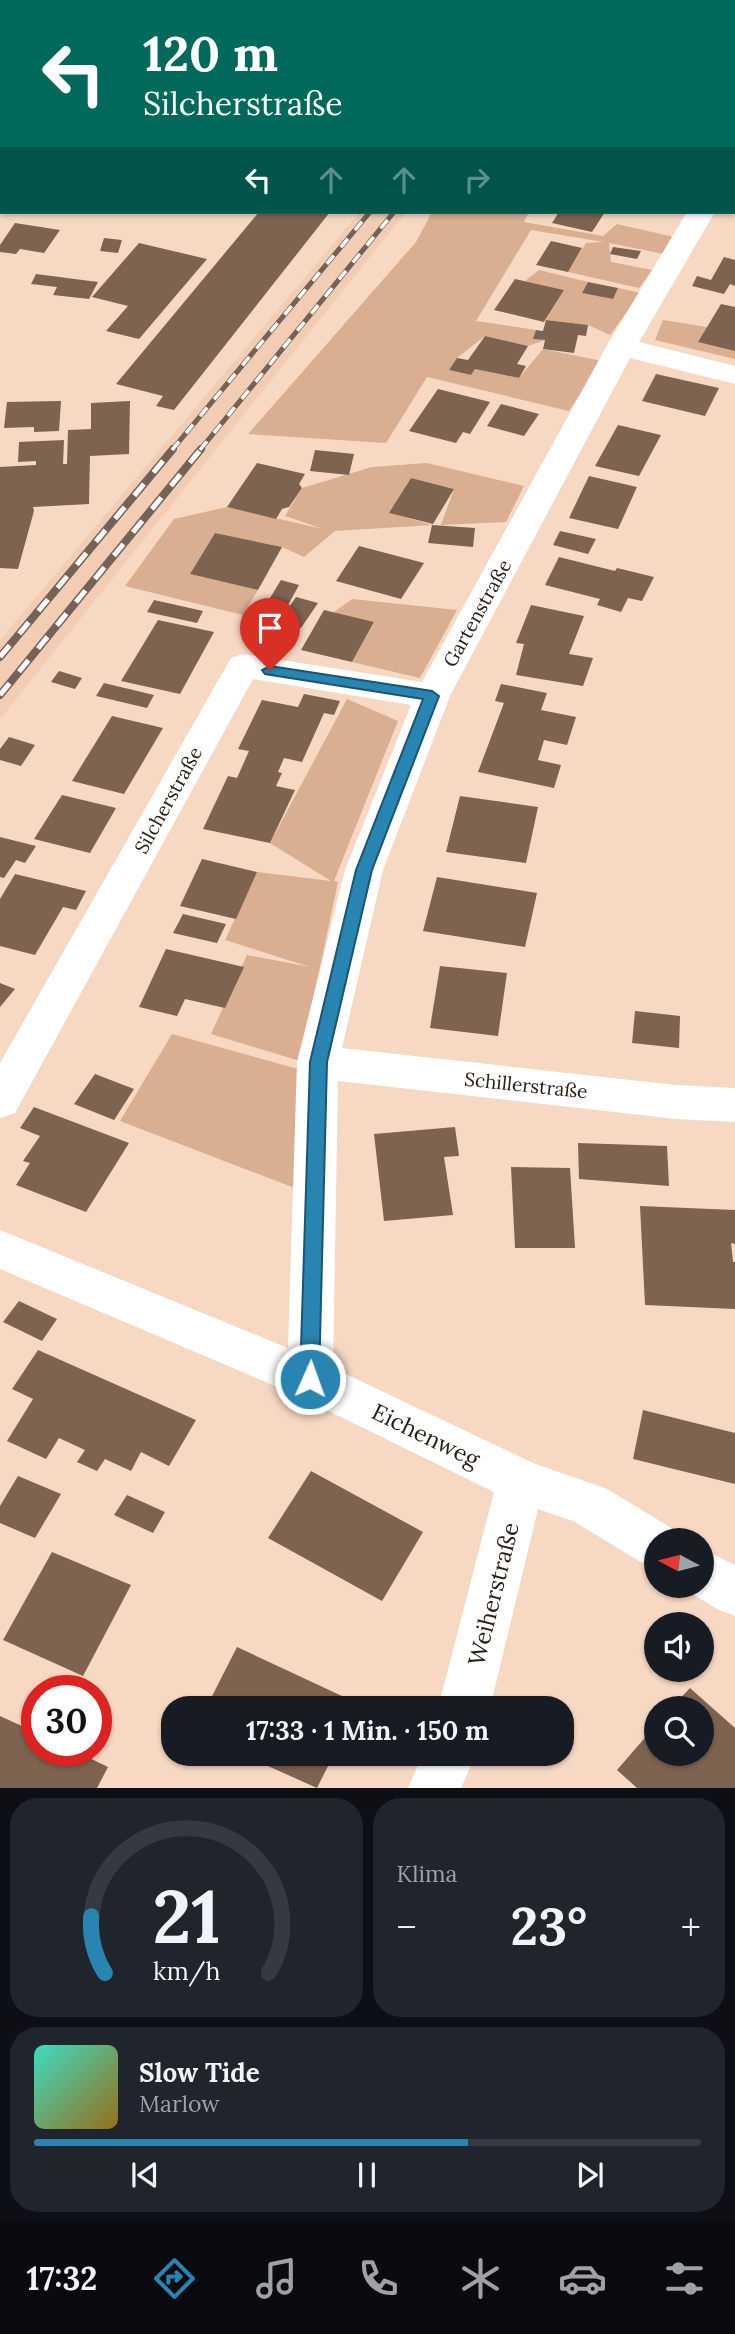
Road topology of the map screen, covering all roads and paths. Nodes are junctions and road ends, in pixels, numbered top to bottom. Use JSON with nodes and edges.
{"nodes":[{"id":1,"x":700,"y":214,"type":"edge"},
{"id":2,"x":621,"y":347,"type":"junction"},
{"id":3,"x":735,"y":374,"type":"edge"},
{"id":4,"x":432,"y":696,"type":"junction"},
{"id":5,"x":318,"y":1062,"type":"junction"},
{"id":6,"x":0,"y":1101,"type":"edge"},
{"id":7,"x":735,"y":1105,"type":"edge"},
{"id":8,"x":0,"y":1249,"type":"edge"},
{"id":9,"x":310,"y":1379,"type":"junction"},
{"id":10,"x":521,"y":1481,"type":"junction"},
{"id":11,"x":644,"y":1538,"type":"edge"},
{"id":12,"x":714,"y":1579,"type":"edge"},
{"id":13,"x":735,"y":1592,"type":"edge"},
{"id":14,"x":467,"y":1696,"type":"edge"},
{"id":15,"x":444,"y":1766,"type":"edge"},
{"id":16,"x":434,"y":1788,"type":"edge"}],
"edges":[{"from":1,"to":2,"type":"street","name":"Gartenstraße"},
{"from":2,"to":3,"type":"street"},
{"from":2,"to":4,"type":"street","name":"Gartenstraße"},
{"from":4,"to":5,"type":"street","name":"Gartenstraße"},
{"from":4,"to":6,"type":"street","name":"Silcherstraße"},
{"from":5,"to":7,"type":"street","name":"Schillerstraße"},
{"from":5,"to":9,"type":"street","name":"Gartenstraße"},
{"from":8,"to":9,"type":"street","name":"Eichenweg"},
{"from":9,"to":10,"type":"street","name":"Eichenweg"},
{"from":10,"to":11,"type":"street","name":"Eichenweg"},
{"from":10,"to":14,"type":"street","name":"Weiherstraße"},
{"from":12,"to":13,"type":"street"},
{"from":15,"to":16,"type":"street"}]}
